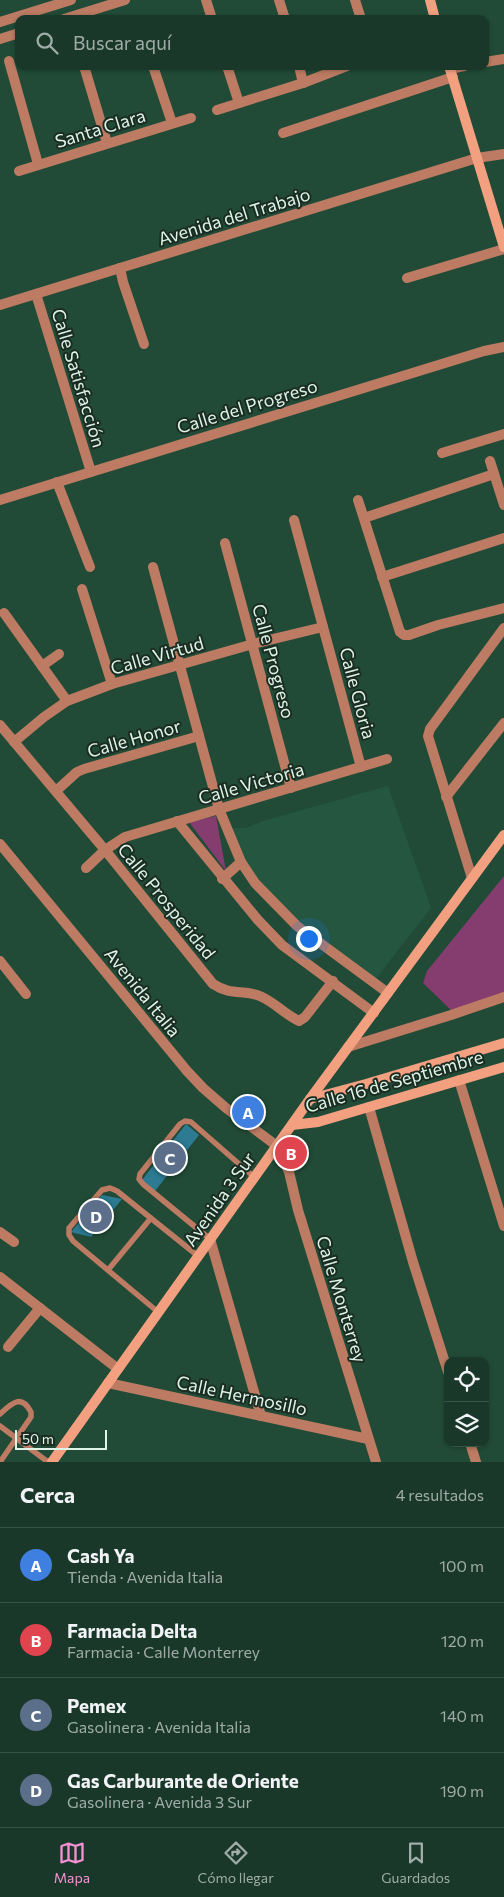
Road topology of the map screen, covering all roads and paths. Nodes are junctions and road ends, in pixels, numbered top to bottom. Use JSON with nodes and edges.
{"nodes":[{"id":1,"x":125,"y":0,"type":"edge"},
{"id":2,"x":206,"y":0,"type":"edge"},
{"id":3,"x":279,"y":0,"type":"edge"},
{"id":4,"x":355,"y":0,"type":"edge"},
{"id":5,"x":430,"y":0,"type":"edge"},
{"id":6,"x":64,"y":1,"type":"edge"},
{"id":7,"x":32,"y":15,"type":"edge"},
{"id":8,"x":78,"y":15,"type":"edge"},
{"id":9,"x":211,"y":15,"type":"edge"},
{"id":10,"x":284,"y":15,"type":"edge"},
{"id":11,"x":360,"y":15,"type":"edge"},
{"id":12,"x":434,"y":15,"type":"edge"},
{"id":13,"x":15,"y":19,"type":"edge"},
{"id":14,"x":0,"y":22,"type":"edge"},
{"id":15,"x":15,"y":34,"type":"edge"},
{"id":16,"x":0,"y":39,"type":"edge"},
{"id":17,"x":504,"y":58,"type":"edge"},
{"id":18,"x":9,"y":61,"type":"dead end"},
{"id":19,"x":489,"y":61,"type":"edge"},
{"id":20,"x":85,"y":70,"type":"edge"},
{"id":21,"x":154,"y":70,"type":"edge"},
{"id":22,"x":228,"y":70,"type":"edge"},
{"id":23,"x":299,"y":70,"type":"edge"},
{"id":24,"x":337,"y":70,"type":"edge"},
{"id":25,"x":451,"y":71,"type":"edge"},
{"id":26,"x":303,"y":83,"type":"junction"},
{"id":27,"x":239,"y":103,"type":"junction"},
{"id":28,"x":217,"y":110,"type":"dead end"},
{"id":29,"x":191,"y":118,"type":"dead end"},
{"id":30,"x":172,"y":123,"type":"junction"},
{"id":31,"x":284,"y":133,"type":"dead end"},
{"id":32,"x":107,"y":144,"type":"junction"},
{"id":33,"x":504,"y":154,"type":"edge"},
{"id":34,"x":477,"y":158,"type":"junction"},
{"id":35,"x":38,"y":164,"type":"junction"},
{"id":36,"x":19,"y":171,"type":"dead end"},
{"id":37,"x":504,"y":248,"type":"edge"},
{"id":38,"x":120,"y":268,"type":"junction"},
{"id":39,"x":407,"y":278,"type":"dead end"},
{"id":40,"x":36,"y":294,"type":"junction"},
{"id":41,"x":0,"y":305,"type":"edge"},
{"id":42,"x":144,"y":344,"type":"dead end"},
{"id":43,"x":504,"y":347,"type":"edge"},
{"id":44,"x":504,"y":434,"type":"edge"},
{"id":45,"x":442,"y":453,"type":"dead end"},
{"id":46,"x":490,"y":461,"type":"dead end"},
{"id":47,"x":91,"y":472,"type":"junction"},
{"id":48,"x":494,"y":474,"type":"junction"},
{"id":49,"x":57,"y":482,"type":"junction"},
{"id":50,"x":0,"y":500,"type":"edge"},
{"id":51,"x":358,"y":500,"type":"dead end"},
{"id":52,"x":504,"y":506,"type":"edge"},
{"id":53,"x":364,"y":518,"type":"junction"},
{"id":54,"x":294,"y":520,"type":"dead end"},
{"id":55,"x":504,"y":538,"type":"edge"},
{"id":56,"x":225,"y":543,"type":"dead end"},
{"id":57,"x":90,"y":567,"type":"dead end"},
{"id":58,"x":153,"y":567,"type":"dead end"},
{"id":59,"x":382,"y":577,"type":"junction"},
{"id":60,"x":82,"y":589,"type":"dead end"},
{"id":61,"x":504,"y":608,"type":"edge"},
{"id":62,"x":4,"y":613,"type":"dead end"},
{"id":63,"x":323,"y":627,"type":"junction"},
{"id":64,"x":504,"y":628,"type":"edge"},
{"id":65,"x":253,"y":644,"type":"junction"},
{"id":66,"x":59,"y":654,"type":"dead end"},
{"id":67,"x":179,"y":665,"type":"junction"},
{"id":68,"x":42,"y":666,"type":"junction"},
{"id":69,"x":112,"y":684,"type":"junction"},
{"id":70,"x":67,"y":701,"type":"junction"},
{"id":71,"x":504,"y":723,"type":"edge"},
{"id":72,"x":0,"y":725,"type":"edge"},
{"id":73,"x":199,"y":736,"type":"junction"},
{"id":74,"x":14,"y":742,"type":"junction"},
{"id":75,"x":387,"y":759,"type":"dead end"},
{"id":76,"x":361,"y":767,"type":"junction"},
{"id":77,"x":291,"y":788,"type":"junction"},
{"id":78,"x":56,"y":791,"type":"junction"},
{"id":79,"x":446,"y":797,"type":"junction"},
{"id":80,"x":218,"y":809,"type":"junction"},
{"id":81,"x":177,"y":821,"type":"junction"},
{"id":82,"x":504,"y":835,"type":"edge"},
{"id":83,"x":1,"y":849,"type":"edge"},
{"id":84,"x":105,"y":850,"type":"junction"},
{"id":85,"x":241,"y":862,"type":"junction"},
{"id":86,"x":86,"y":868,"type":"dead end"},
{"id":87,"x":222,"y":878,"type":"junction"},
{"id":88,"x":472,"y":878,"type":"junction"},
{"id":89,"x":0,"y":962,"type":"edge"},
{"id":90,"x":332,"y":981,"type":"junction"},
{"id":91,"x":388,"y":993,"type":"junction"},
{"id":92,"x":26,"y":994,"type":"dead end"},
{"id":93,"x":504,"y":996,"type":"edge"},
{"id":94,"x":374,"y":1013,"type":"junction"},
{"id":95,"x":504,"y":1043,"type":"edge"},
{"id":96,"x":348,"y":1047,"type":"junction"},
{"id":97,"x":504,"y":1067,"type":"edge"},
{"id":98,"x":460,"y":1080,"type":"junction"},
{"id":99,"x":310,"y":1098,"type":"junction"},
{"id":100,"x":369,"y":1107,"type":"junction"},
{"id":101,"x":292,"y":1125,"type":"junction"},
{"id":102,"x":277,"y":1146,"type":"junction"},
{"id":103,"x":254,"y":1177,"type":"junction"},
{"id":104,"x":150,"y":1218,"type":"junction"},
{"id":105,"x":504,"y":1226,"type":"edge"},
{"id":106,"x":0,"y":1232,"type":"edge"},
{"id":107,"x":210,"y":1239,"type":"junction"},
{"id":108,"x":14,"y":1242,"type":"dead end"},
{"id":109,"x":198,"y":1256,"type":"junction"},
{"id":110,"x":108,"y":1270,"type":"junction"},
{"id":111,"x":0,"y":1276,"type":"edge"},
{"id":112,"x":40,"y":1308,"type":"junction"},
{"id":113,"x":158,"y":1312,"type":"junction"},
{"id":114,"x":8,"y":1347,"type":"dead end"},
{"id":115,"x":444,"y":1359,"type":"edge"},
{"id":116,"x":118,"y":1369,"type":"junction"},
{"id":117,"x":108,"y":1383,"type":"junction"},
{"id":118,"x":0,"y":1414,"type":"edge"},
{"id":119,"x":261,"y":1416,"type":"junction"},
{"id":120,"x":0,"y":1426,"type":"edge"},
{"id":121,"x":17,"y":1439,"type":"junction"},
{"id":122,"x":368,"y":1439,"type":"junction"},
{"id":123,"x":471,"y":1447,"type":"edge"},
{"id":124,"x":0,"y":1462,"type":"edge"},
{"id":125,"x":48,"y":1462,"type":"edge"},
{"id":126,"x":52,"y":1462,"type":"edge"},
{"id":127,"x":376,"y":1462,"type":"edge"},
{"id":128,"x":476,"y":1462,"type":"edge"}],
"edges":[{"from":1,"to":8,"type":"street"},
{"from":2,"to":9,"type":"street"},
{"from":3,"to":10,"type":"street"},
{"from":4,"to":11,"type":"street"},
{"from":5,"to":12,"type":"main road"},
{"from":6,"to":7,"type":"street"},
{"from":13,"to":14,"type":"street"},
{"from":15,"to":16,"type":"street"},
{"from":17,"to":19,"type":"street"},
{"from":18,"to":35,"type":"street"},
{"from":20,"to":32,"type":"street"},
{"from":21,"to":30,"type":"street"},
{"from":22,"to":27,"type":"street"},
{"from":23,"to":26,"type":"street"},
{"from":24,"to":26,"type":"street"},
{"from":25,"to":31,"type":"street"},
{"from":25,"to":34,"type":"main road"},
{"from":26,"to":27,"type":"street"},
{"from":27,"to":28,"type":"street"},
{"from":29,"to":30,"type":"street","name":"Santa Clara"},
{"from":30,"to":32,"type":"street","name":"Santa Clara"},
{"from":32,"to":35,"type":"street","name":"Santa Clara"},
{"from":33,"to":34,"type":"street","name":"Avenida del Trabajo"},
{"from":34,"to":37,"type":"main road"},
{"from":34,"to":38,"type":"street","name":"Avenida del Trabajo"},
{"from":35,"to":36,"type":"street","name":"Santa Clara"},
{"from":37,"to":39,"type":"street"},
{"from":38,"to":40,"type":"street","name":"Avenida del Trabajo"},
{"from":38,"to":42,"type":"street"},
{"from":40,"to":41,"type":"street","name":"Avenida del Trabajo"},
{"from":40,"to":47,"type":"street","name":"Calle Satisfacción"},
{"from":43,"to":47,"type":"street","name":"Calle del Progreso"},
{"from":44,"to":45,"type":"street"},
{"from":46,"to":48,"type":"street"},
{"from":47,"to":49,"type":"street","name":"Calle del Progreso"},
{"from":48,"to":52,"type":"street"},
{"from":48,"to":53,"type":"street"},
{"from":49,"to":50,"type":"street","name":"Calle del Progreso"},
{"from":49,"to":57,"type":"street"},
{"from":51,"to":53,"type":"street"},
{"from":53,"to":59,"type":"street"},
{"from":54,"to":63,"type":"street","name":"Calle Gloria"},
{"from":55,"to":59,"type":"street"},
{"from":56,"to":65,"type":"street","name":"Calle Progreso"},
{"from":58,"to":67,"type":"street"},
{"from":59,"to":61,"type":"street"},
{"from":60,"to":69,"type":"street"},
{"from":62,"to":68,"type":"street"},
{"from":63,"to":65,"type":"street","name":"Calle Virtud"},
{"from":63,"to":76,"type":"street","name":"Calle Gloria"},
{"from":64,"to":79,"type":"street"},
{"from":65,"to":67,"type":"street","name":"Calle Virtud"},
{"from":65,"to":77,"type":"street","name":"Calle Progreso"},
{"from":66,"to":68,"type":"street"},
{"from":67,"to":69,"type":"street","name":"Calle Virtud"},
{"from":67,"to":73,"type":"street"},
{"from":68,"to":70,"type":"street"},
{"from":69,"to":70,"type":"street","name":"Calle Virtud"},
{"from":70,"to":74,"type":"street","name":"Calle Virtud"},
{"from":71,"to":79,"type":"street"},
{"from":72,"to":74,"type":"street","name":"Calle Prosperidad"},
{"from":73,"to":78,"type":"street","name":"Calle Honor"},
{"from":73,"to":80,"type":"street"},
{"from":74,"to":78,"type":"street","name":"Calle Prosperidad"},
{"from":75,"to":76,"type":"street","name":"Calle Victoria"},
{"from":76,"to":77,"type":"street","name":"Calle Victoria"},
{"from":77,"to":80,"type":"street","name":"Calle Victoria"},
{"from":78,"to":84,"type":"street","name":"Calle Prosperidad"},
{"from":79,"to":88,"type":"street"},
{"from":80,"to":81,"type":"street","name":"Calle Victoria"},
{"from":80,"to":85,"type":"street"},
{"from":81,"to":84,"type":"street","name":"Calle Victoria"},
{"from":81,"to":87,"type":"street"},
{"from":82,"to":88,"type":"main road","name":"Avenida 3 Sur"},
{"from":83,"to":102,"type":"street","name":"Avenida Italia"},
{"from":84,"to":86,"type":"street"},
{"from":84,"to":90,"type":"street","name":"Calle Prosperidad"},
{"from":85,"to":87,"type":"street"},
{"from":85,"to":91,"type":"street"},
{"from":87,"to":90,"type":"street"},
{"from":88,"to":91,"type":"main road","name":"Avenida 3 Sur"},
{"from":89,"to":92,"type":"street"},
{"from":90,"to":94,"type":"street"},
{"from":91,"to":94,"type":"main road","name":"Avenida 3 Sur"},
{"from":93,"to":96,"type":"street"},
{"from":94,"to":96,"type":"main road","name":"Avenida 3 Sur"},
{"from":95,"to":99,"type":"main road","name":"Calle 16 de Septiembre"},
{"from":96,"to":99,"type":"main road","name":"Avenida 3 Sur"},
{"from":97,"to":98,"type":"main road","name":"Calle 16 de Septiembre"},
{"from":98,"to":100,"type":"main road","name":"Calle 16 de Septiembre"},
{"from":98,"to":105,"type":"street"},
{"from":99,"to":101,"type":"main road","name":"Avenida 3 Sur"},
{"from":100,"to":101,"type":"main road","name":"Calle 16 de Septiembre"},
{"from":100,"to":115,"type":"street"},
{"from":101,"to":102,"type":"main road","name":"Avenida 3 Sur"},
{"from":102,"to":103,"type":"main road","name":"Avenida 3 Sur"},
{"from":102,"to":122,"type":"street","name":"Calle Monterrey"},
{"from":103,"to":107,"type":"main road","name":"Avenida 3 Sur"},
{"from":103,"to":107,"type":"lane"},
{"from":104,"to":109,"type":"lane"},
{"from":104,"to":110,"type":"lane"},
{"from":104,"to":110,"type":"lane"},
{"from":106,"to":108,"type":"street"},
{"from":107,"to":109,"type":"main road","name":"Avenida 3 Sur"},
{"from":107,"to":119,"type":"street"},
{"from":109,"to":113,"type":"main road","name":"Avenida 3 Sur"},
{"from":110,"to":113,"type":"lane"},
{"from":111,"to":112,"type":"street"},
{"from":112,"to":114,"type":"street"},
{"from":112,"to":116,"type":"street"},
{"from":113,"to":116,"type":"main road","name":"Avenida 3 Sur"},
{"from":116,"to":117,"type":"main road","name":"Avenida 3 Sur"},
{"from":117,"to":119,"type":"street","name":"Calle Hermosillo"},
{"from":117,"to":126,"type":"main road","name":"Avenida 3 Sur"},
{"from":118,"to":121,"type":"lane"},
{"from":119,"to":122,"type":"street","name":"Calle Hermosillo"},
{"from":120,"to":121,"type":"lane"},
{"from":121,"to":124,"type":"lane"},
{"from":121,"to":125,"type":"lane"},
{"from":122,"to":127,"type":"street","name":"Calle Monterrey"},
{"from":123,"to":128,"type":"street"}]}
